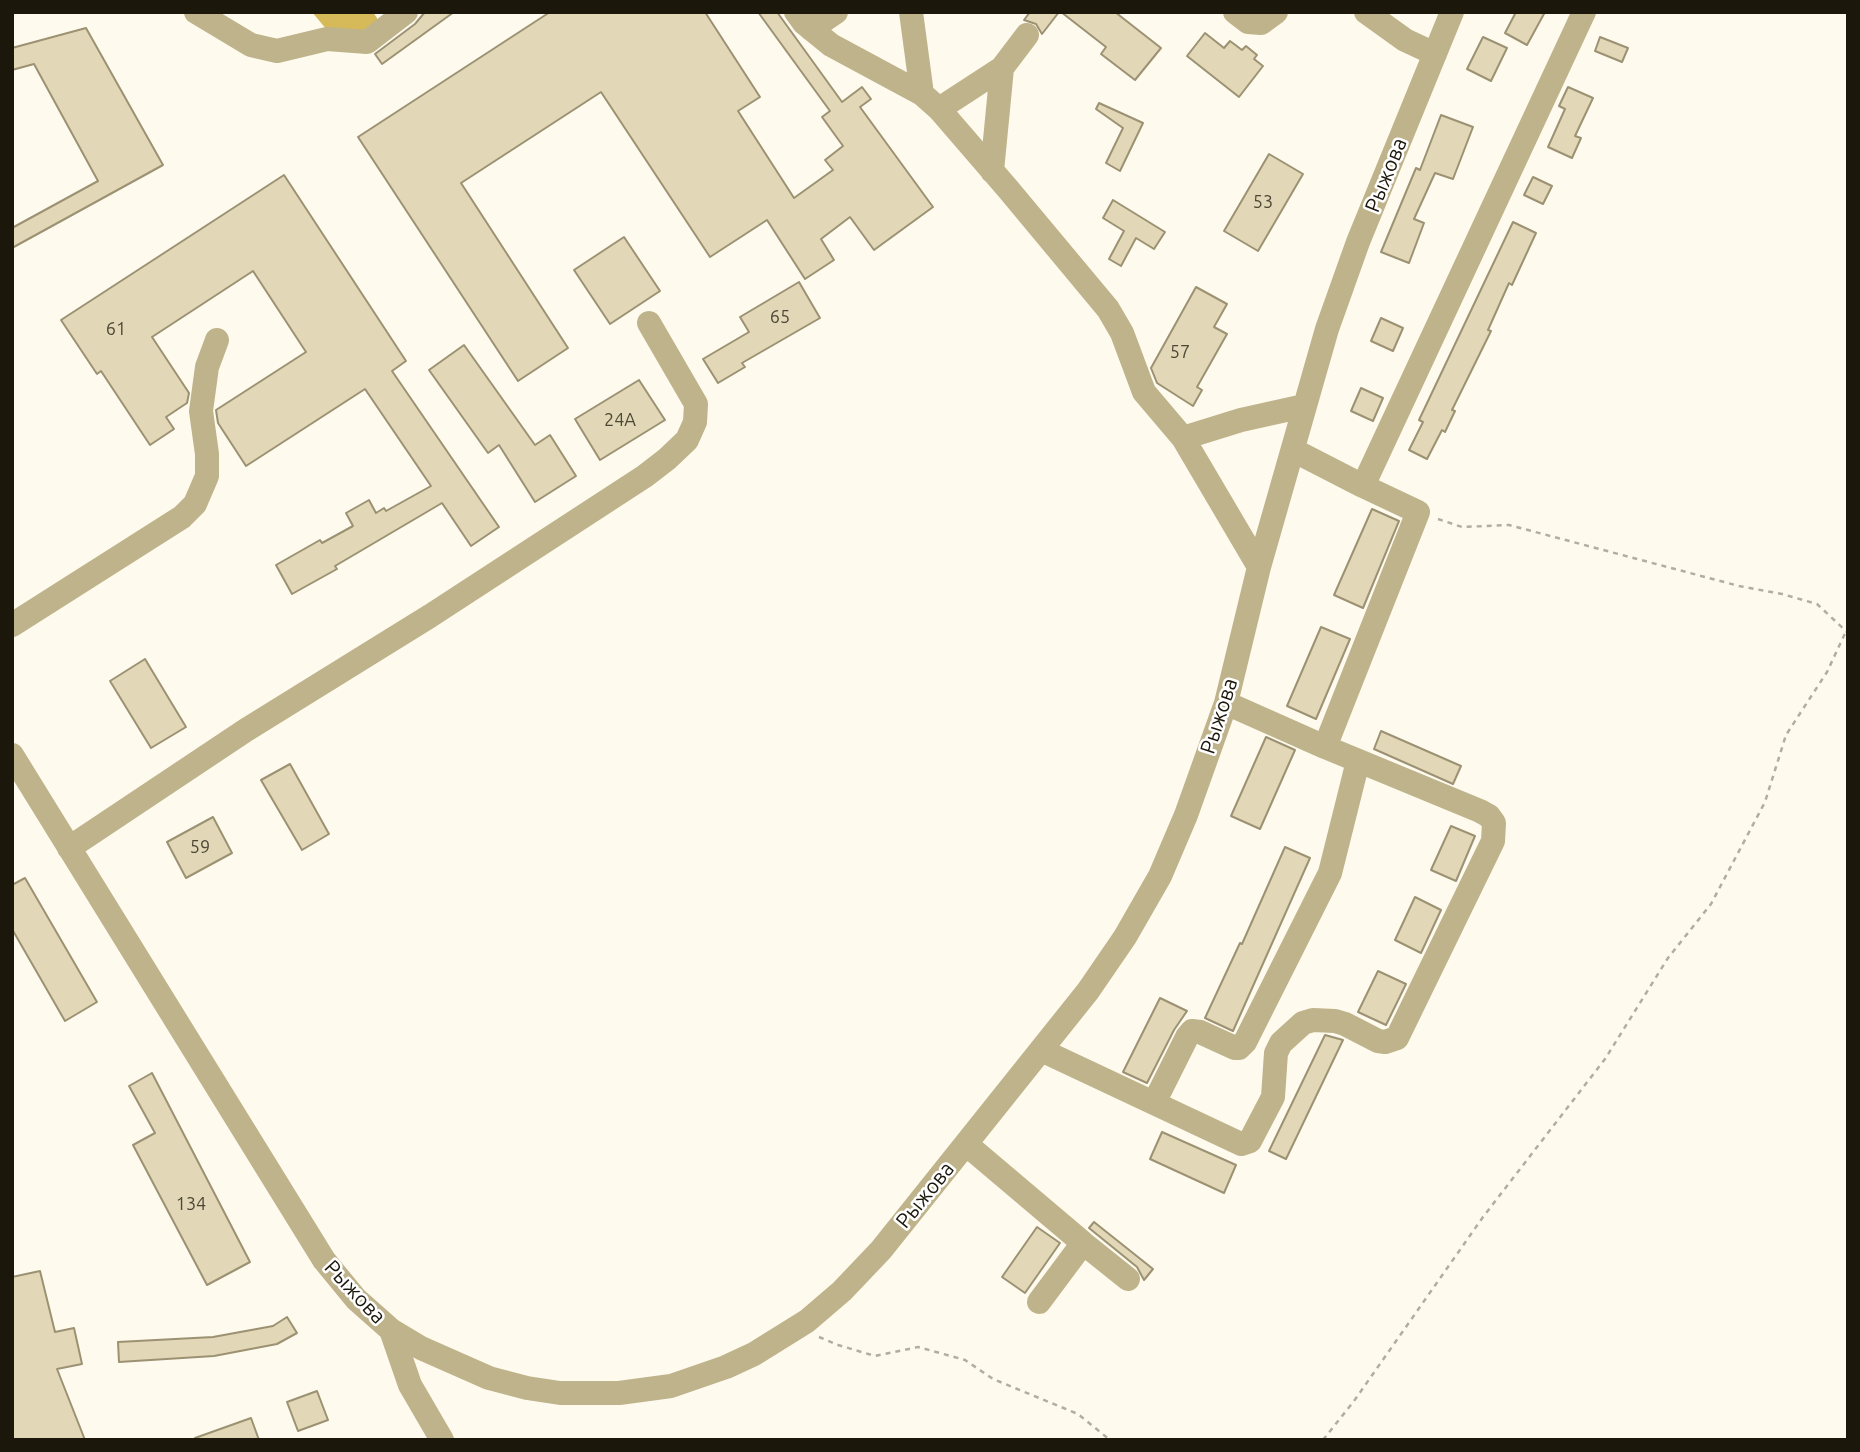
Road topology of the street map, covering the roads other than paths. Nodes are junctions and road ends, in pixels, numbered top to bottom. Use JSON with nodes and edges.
{"nodes":[{"id":1,"x":195,"y":12,"type":"edge"},
{"id":2,"x":406,"y":12,"type":"edge"},
{"id":3,"x":836,"y":12,"type":"edge"},
{"id":4,"x":911,"y":12,"type":"edge"},
{"id":5,"x":1235,"y":12,"type":"edge"},
{"id":6,"x":1276,"y":12,"type":"edge"},
{"id":7,"x":1366,"y":12,"type":"edge"},
{"id":8,"x":1452,"y":12,"type":"edge"},
{"id":9,"x":1584,"y":12,"type":"edge"},
{"id":10,"x":803,"y":20,"type":"edge"},
{"id":11,"x":1027,"y":35,"type":"dead end"},
{"id":12,"x":1435,"y":54,"type":"junction"},
{"id":13,"x":1002,"y":68,"type":"junction"},
{"id":14,"x":931,"y":102,"type":"junction"},
{"id":15,"x":992,"y":171,"type":"junction"},
{"id":16,"x":649,"y":323,"type":"dead end"},
{"id":17,"x":216,"y":340,"type":"dead end"},
{"id":18,"x":1304,"y":406,"type":"junction"},
{"id":19,"x":1183,"y":438,"type":"junction"},
{"id":20,"x":1293,"y":450,"type":"junction"},
{"id":21,"x":1363,"y":486,"type":"junction"},
{"id":22,"x":1259,"y":568,"type":"junction"},
{"id":23,"x":12,"y":625,"type":"edge"},
{"id":24,"x":1226,"y":703,"type":"junction"},
{"id":25,"x":1325,"y":747,"type":"junction"},
{"id":26,"x":12,"y":755,"type":"edge"},
{"id":27,"x":1358,"y":761,"type":"junction"},
{"id":28,"x":69,"y":848,"type":"junction"},
{"id":29,"x":1041,"y":1050,"type":"junction"},
{"id":30,"x":1154,"y":1103,"type":"junction"},
{"id":31,"x":966,"y":1144,"type":"junction"},
{"id":32,"x":1083,"y":1243,"type":"junction"},
{"id":33,"x":1128,"y":1279,"type":"dead end"},
{"id":34,"x":1039,"y":1302,"type":"dead end"},
{"id":35,"x":391,"y":1330,"type":"junction"},
{"id":36,"x":442,"y":1440,"type":"edge"}],
"edges":[{"from":1,"to":2,"type":"street"},
{"from":3,"to":10,"type":"street"},
{"from":4,"to":14,"type":"street"},
{"from":5,"to":6,"type":"street"},
{"from":7,"to":12,"type":"street"},
{"from":8,"to":12,"type":"street","name":"Рыжова"},
{"from":9,"to":21,"type":"street"},
{"from":10,"to":14,"type":"street"},
{"from":11,"to":13,"type":"street"},
{"from":12,"to":18,"type":"street","name":"Рыжова"},
{"from":13,"to":14,"type":"street"},
{"from":13,"to":15,"type":"street"},
{"from":14,"to":15,"type":"street"},
{"from":15,"to":19,"type":"street"},
{"from":16,"to":28,"type":"street"},
{"from":17,"to":23,"type":"street"},
{"from":18,"to":19,"type":"street"},
{"from":18,"to":20,"type":"street","name":"Рыжова"},
{"from":19,"to":22,"type":"street"},
{"from":20,"to":21,"type":"street"},
{"from":20,"to":22,"type":"street","name":"Рыжова"},
{"from":21,"to":25,"type":"street"},
{"from":22,"to":24,"type":"street","name":"Рыжова"},
{"from":24,"to":25,"type":"street"},
{"from":24,"to":29,"type":"street","name":"Рыжова"},
{"from":25,"to":27,"type":"street"},
{"from":26,"to":28,"type":"street","name":"Рыжова"},
{"from":27,"to":30,"type":"street"},
{"from":27,"to":30,"type":"street"},
{"from":28,"to":35,"type":"street","name":"Рыжова"},
{"from":29,"to":30,"type":"street"},
{"from":29,"to":31,"type":"street","name":"Рыжова"},
{"from":31,"to":32,"type":"street"},
{"from":31,"to":35,"type":"street","name":"Рыжова"},
{"from":32,"to":33,"type":"street"},
{"from":32,"to":34,"type":"street"},
{"from":35,"to":36,"type":"street"}]}
